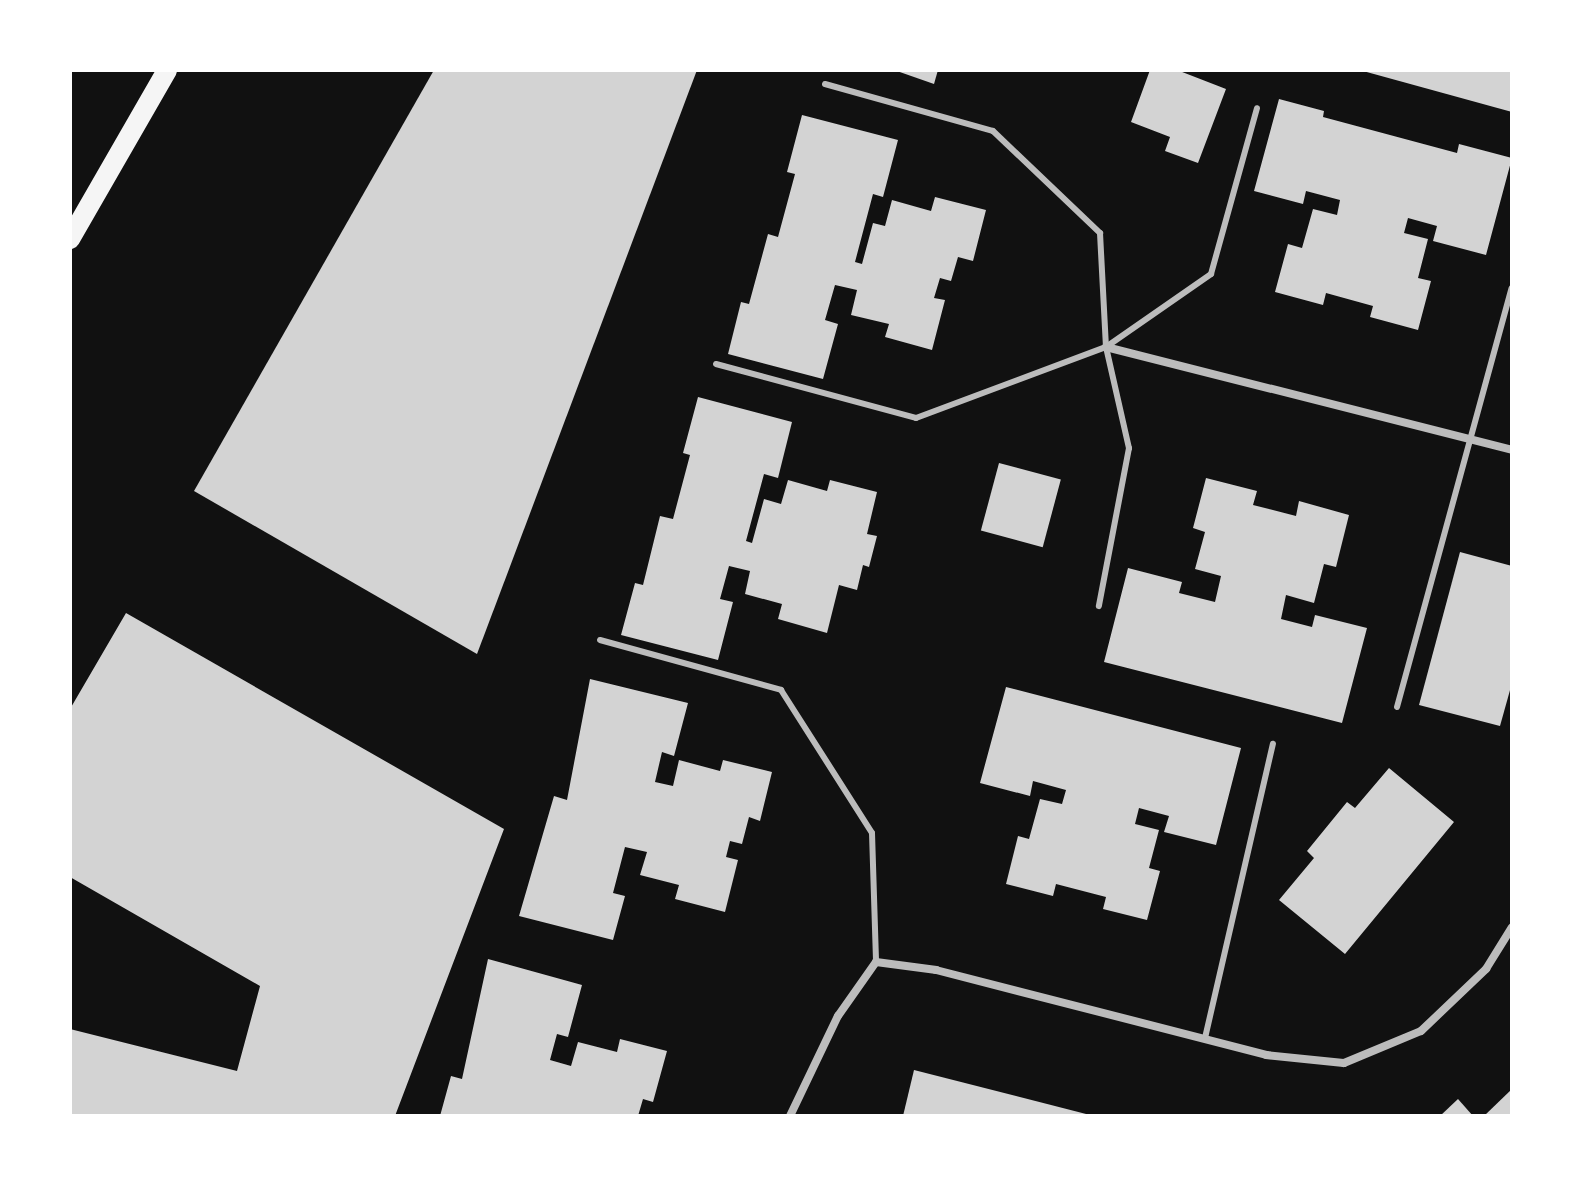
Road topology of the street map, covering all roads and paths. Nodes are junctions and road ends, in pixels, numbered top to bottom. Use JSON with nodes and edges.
{"nodes":[{"id":1,"x":167,"y":70,"type":"edge"},
{"id":2,"x":825,"y":84,"type":"dead end"},
{"id":3,"x":1257,"y":108,"type":"dead end"},
{"id":4,"x":70,"y":239,"type":"edge"},
{"id":5,"x":1512,"y":288,"type":"edge"},
{"id":6,"x":1106,"y":347,"type":"junction"},
{"id":7,"x":716,"y":364,"type":"dead end"},
{"id":8,"x":1468,"y":438,"type":"junction"},
{"id":9,"x":1512,"y":450,"type":"edge"},
{"id":10,"x":1099,"y":606,"type":"dead end"},
{"id":11,"x":600,"y":640,"type":"dead end"},
{"id":12,"x":1397,"y":707,"type":"dead end"},
{"id":13,"x":1273,"y":744,"type":"dead end"},
{"id":14,"x":1512,"y":927,"type":"edge"},
{"id":15,"x":876,"y":962,"type":"junction"},
{"id":16,"x":1205,"y":1038,"type":"junction"},
{"id":17,"x":790,"y":1116,"type":"edge"}],
"edges":[{"from":1,"to":4,"type":"main road"},
{"from":2,"to":6,"type":"lane"},
{"from":3,"to":6,"type":"lane"},
{"from":5,"to":8,"type":"lane"},
{"from":6,"to":7,"type":"lane"},
{"from":6,"to":8,"type":"street"},
{"from":6,"to":10,"type":"lane"},
{"from":8,"to":9,"type":"street"},
{"from":8,"to":12,"type":"lane"},
{"from":11,"to":15,"type":"lane"},
{"from":13,"to":16,"type":"lane"},
{"from":14,"to":16,"type":"street"},
{"from":15,"to":16,"type":"street"},
{"from":15,"to":17,"type":"street"}]}
